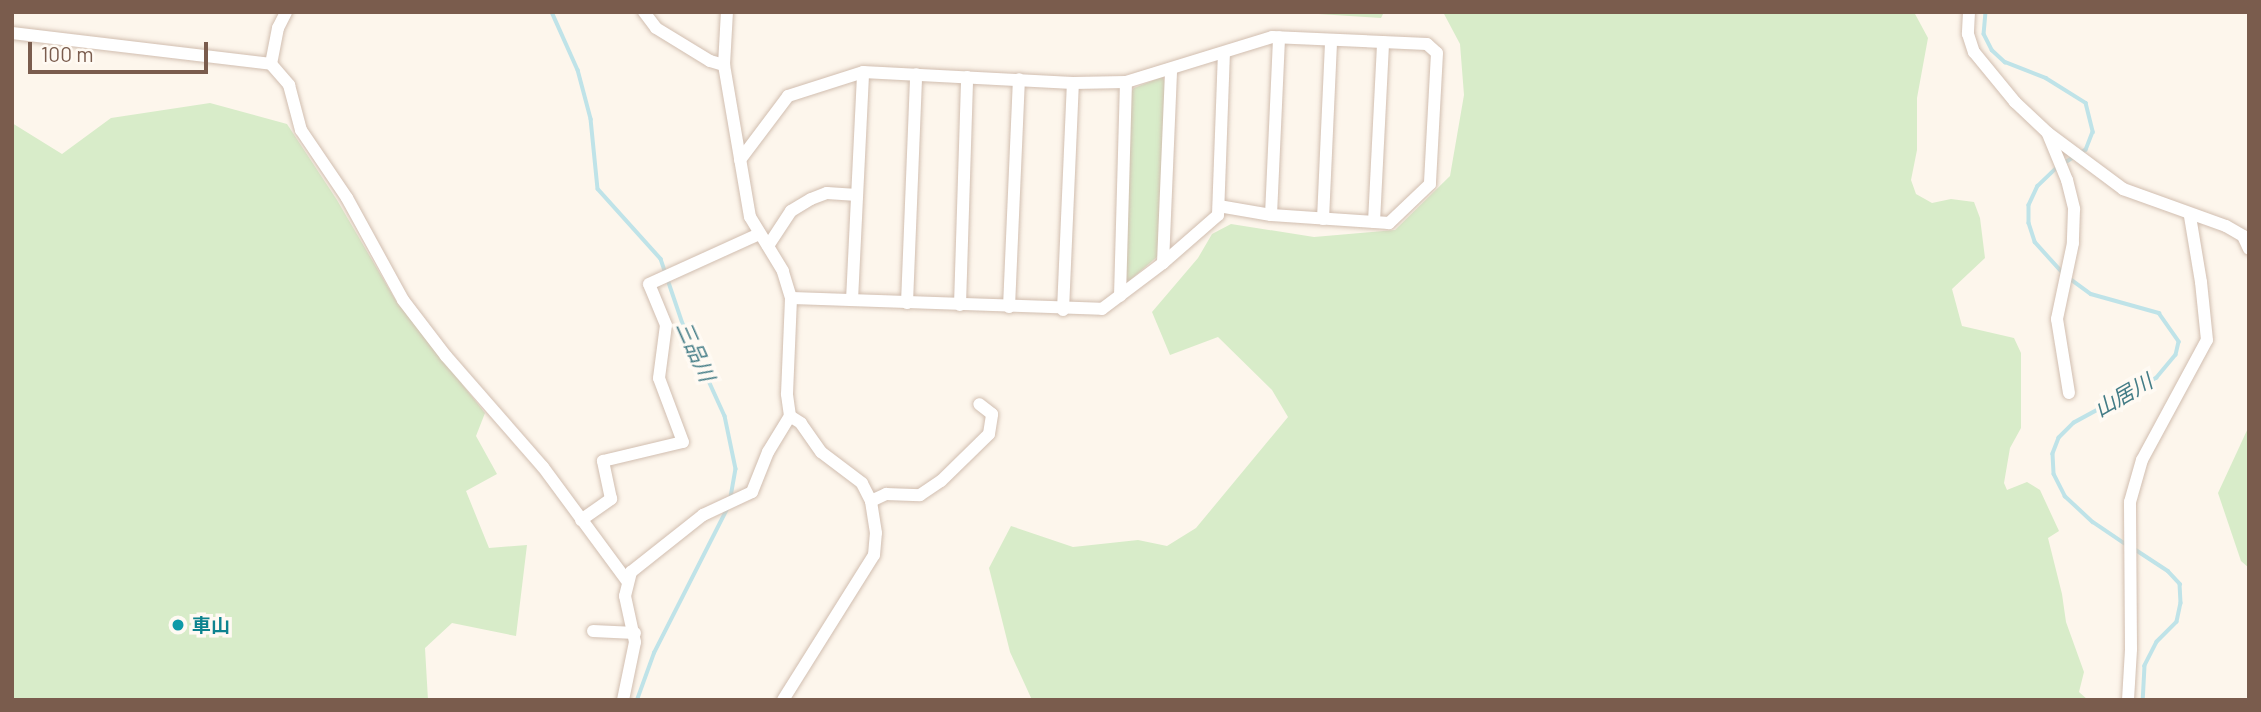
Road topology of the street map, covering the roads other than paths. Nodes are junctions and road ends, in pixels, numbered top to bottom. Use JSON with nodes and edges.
{"nodes":[{"id":1,"x":286,"y":12,"type":"edge"},
{"id":2,"x":643,"y":12,"type":"edge"},
{"id":3,"x":727,"y":12,"type":"edge"},
{"id":4,"x":1969,"y":12,"type":"edge"},
{"id":5,"x":12,"y":33,"type":"edge"},
{"id":6,"x":1279,"y":37,"type":"junction"},
{"id":7,"x":1331,"y":40,"type":"junction"},
{"id":8,"x":1383,"y":42,"type":"junction"},
{"id":9,"x":1224,"y":52,"type":"junction"},
{"id":10,"x":271,"y":64,"type":"junction"},
{"id":11,"x":724,"y":65,"type":"junction"},
{"id":12,"x":1171,"y":69,"type":"junction"},
{"id":13,"x":863,"y":72,"type":"junction"},
{"id":14,"x":916,"y":74,"type":"junction"},
{"id":15,"x":967,"y":77,"type":"junction"},
{"id":16,"x":1019,"y":79,"type":"junction"},
{"id":17,"x":1126,"y":82,"type":"junction"},
{"id":18,"x":1073,"y":83,"type":"junction"},
{"id":19,"x":2048,"y":133,"type":"junction"},
{"id":20,"x":740,"y":160,"type":"junction"},
{"id":21,"x":857,"y":195,"type":"junction"},
{"id":22,"x":1219,"y":206,"type":"junction"},
{"id":23,"x":1272,"y":215,"type":"junction"},
{"id":24,"x":2190,"y":216,"type":"junction"},
{"id":25,"x":1323,"y":219,"type":"junction"},
{"id":26,"x":1374,"y":222,"type":"junction"},
{"id":27,"x":759,"y":234,"type":"junction"},
{"id":28,"x":768,"y":246,"type":"junction"},
{"id":29,"x":2249,"y":248,"type":"edge"},
{"id":30,"x":1163,"y":263,"type":"junction"},
{"id":31,"x":1120,"y":296,"type":"junction"},
{"id":32,"x":791,"y":298,"type":"junction"},
{"id":33,"x":852,"y":300,"type":"junction"},
{"id":34,"x":907,"y":303,"type":"junction"},
{"id":35,"x":960,"y":304,"type":"junction"},
{"id":36,"x":1009,"y":307,"type":"junction"},
{"id":37,"x":1063,"y":310,"type":"junction"},
{"id":38,"x":2069,"y":393,"type":"dead end"},
{"id":39,"x":979,"y":404,"type":"dead end"},
{"id":40,"x":790,"y":416,"type":"junction"},
{"id":41,"x":871,"y":500,"type":"junction"},
{"id":42,"x":581,"y":520,"type":"junction"},
{"id":43,"x":627,"y":581,"type":"junction"},
{"id":44,"x":593,"y":631,"type":"dead end"},
{"id":45,"x":635,"y":633,"type":"junction"},
{"id":46,"x":623,"y":700,"type":"edge"},
{"id":47,"x":783,"y":700,"type":"edge"},
{"id":48,"x":2128,"y":700,"type":"edge"}],
"edges":[{"from":1,"to":10,"type":"street"},
{"from":2,"to":11,"type":"street"},
{"from":3,"to":11,"type":"street"},
{"from":4,"to":19,"type":"street"},
{"from":5,"to":10,"type":"street"},
{"from":6,"to":7,"type":"street"},
{"from":6,"to":9,"type":"street"},
{"from":6,"to":23,"type":"street"},
{"from":7,"to":8,"type":"street"},
{"from":7,"to":25,"type":"street"},
{"from":8,"to":26,"type":"street"},
{"from":8,"to":26,"type":"street"},
{"from":9,"to":12,"type":"street"},
{"from":9,"to":22,"type":"street"},
{"from":10,"to":42,"type":"street"},
{"from":11,"to":20,"type":"street"},
{"from":12,"to":17,"type":"street"},
{"from":12,"to":30,"type":"street"},
{"from":13,"to":14,"type":"street"},
{"from":13,"to":20,"type":"street"},
{"from":13,"to":21,"type":"street"},
{"from":14,"to":15,"type":"street"},
{"from":14,"to":34,"type":"street"},
{"from":15,"to":16,"type":"street"},
{"from":15,"to":35,"type":"street"},
{"from":16,"to":18,"type":"street"},
{"from":16,"to":36,"type":"street"},
{"from":17,"to":18,"type":"street"},
{"from":17,"to":31,"type":"street"},
{"from":18,"to":37,"type":"street"},
{"from":19,"to":24,"type":"street"},
{"from":19,"to":38,"type":"street"},
{"from":20,"to":27,"type":"street"},
{"from":21,"to":28,"type":"street"},
{"from":21,"to":33,"type":"street"},
{"from":22,"to":23,"type":"street"},
{"from":22,"to":30,"type":"street"},
{"from":23,"to":25,"type":"street"},
{"from":24,"to":29,"type":"street"},
{"from":24,"to":48,"type":"street"},
{"from":25,"to":26,"type":"street"},
{"from":27,"to":28,"type":"street"},
{"from":27,"to":42,"type":"street"},
{"from":28,"to":32,"type":"street"},
{"from":30,"to":31,"type":"street"},
{"from":31,"to":37,"type":"street"},
{"from":32,"to":33,"type":"street"},
{"from":32,"to":40,"type":"street"},
{"from":33,"to":34,"type":"street"},
{"from":34,"to":35,"type":"street"},
{"from":35,"to":36,"type":"street"},
{"from":36,"to":37,"type":"street"},
{"from":39,"to":41,"type":"street"},
{"from":40,"to":41,"type":"street"},
{"from":40,"to":43,"type":"street"},
{"from":41,"to":47,"type":"street"},
{"from":42,"to":43,"type":"street"},
{"from":43,"to":45,"type":"street"},
{"from":44,"to":45,"type":"street"},
{"from":45,"to":46,"type":"street"}]}
